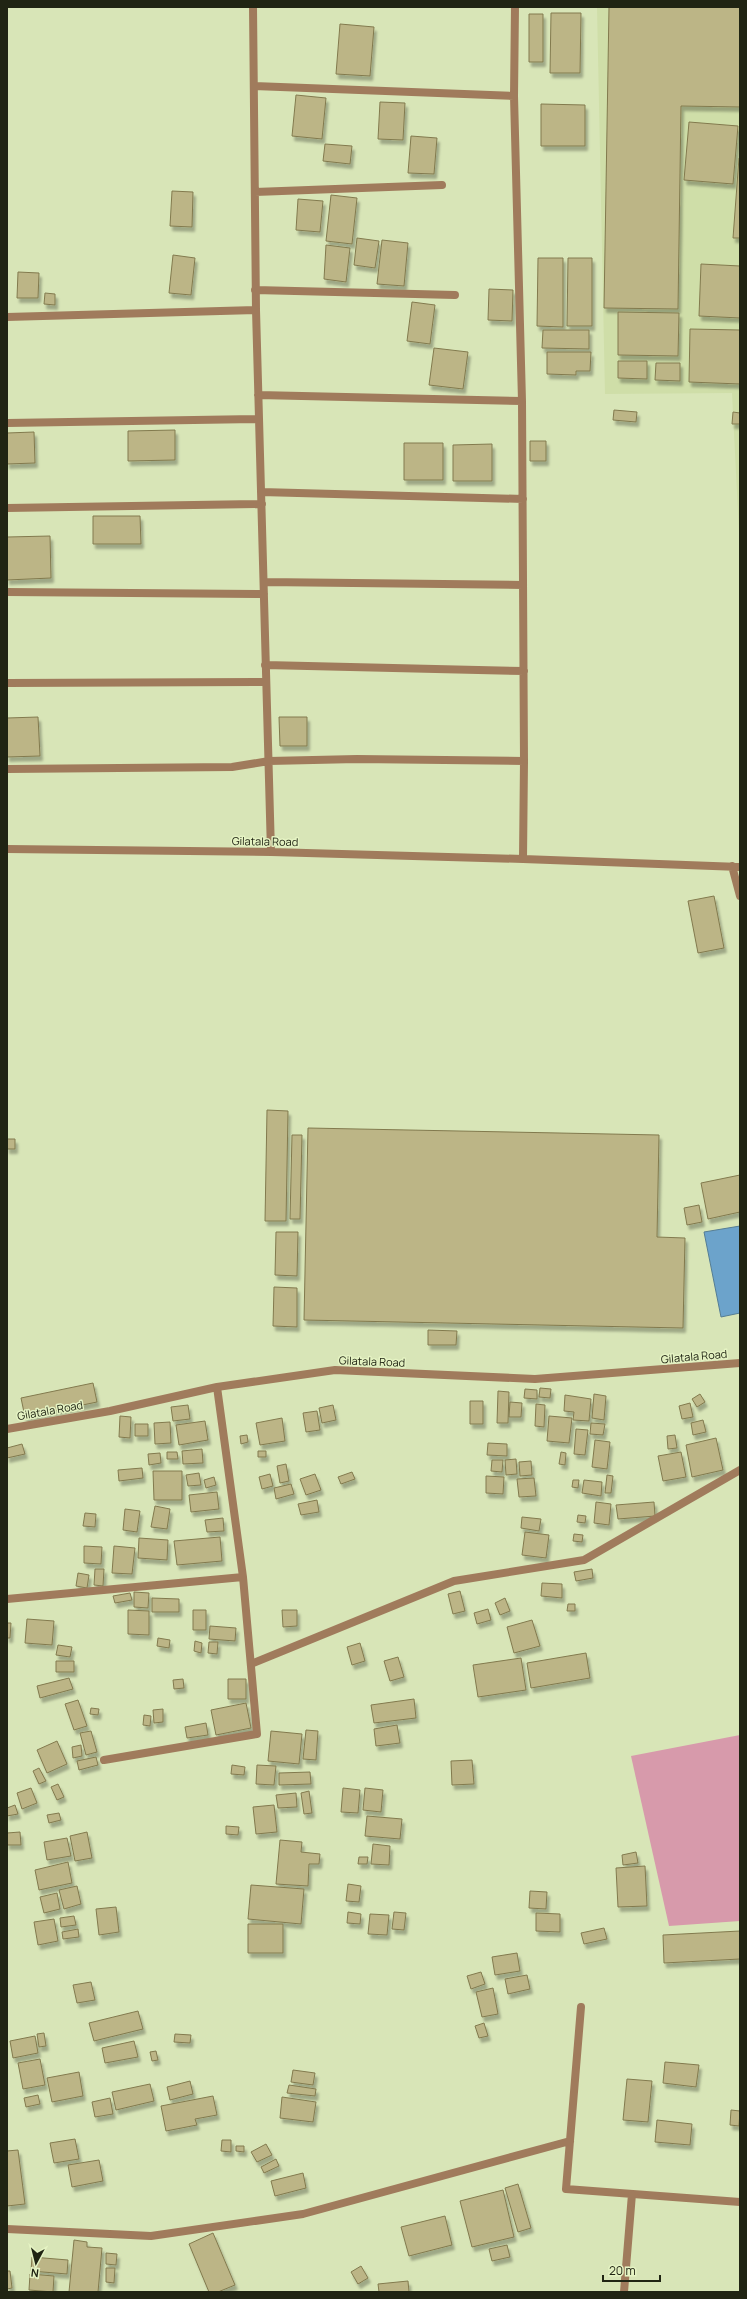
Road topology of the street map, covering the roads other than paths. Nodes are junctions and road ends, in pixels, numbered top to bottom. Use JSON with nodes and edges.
{"nodes":[{"id":1,"x":253,"y":7,"type":"edge"},
{"id":2,"x":515,"y":7,"type":"edge"},
{"id":3,"x":254,"y":86,"type":"junction"},
{"id":4,"x":514,"y":96,"type":"junction"},
{"id":5,"x":442,"y":185,"type":"dead end"},
{"id":6,"x":255,"y":192,"type":"junction"},
{"id":7,"x":256,"y":290,"type":"junction"},
{"id":8,"x":455,"y":295,"type":"dead end"},
{"id":9,"x":256,"y":310,"type":"junction"},
{"id":10,"x":7,"y":317,"type":"edge"},
{"id":11,"x":258,"y":395,"type":"junction"},
{"id":12,"x":522,"y":401,"type":"junction"},
{"id":13,"x":259,"y":419,"type":"junction"},
{"id":14,"x":7,"y":423,"type":"edge"},
{"id":15,"x":261,"y":492,"type":"junction"},
{"id":16,"x":523,"y":499,"type":"junction"},
{"id":17,"x":262,"y":504,"type":"junction"},
{"id":18,"x":7,"y":508,"type":"edge"},
{"id":19,"x":264,"y":582,"type":"junction"},
{"id":20,"x":523,"y":585,"type":"junction"},
{"id":21,"x":7,"y":592,"type":"edge"},
{"id":22,"x":264,"y":594,"type":"junction"},
{"id":23,"x":265,"y":665,"type":"junction"},
{"id":24,"x":524,"y":671,"type":"junction"},
{"id":25,"x":265,"y":682,"type":"junction"},
{"id":26,"x":7,"y":683,"type":"edge"},
{"id":27,"x":269,"y":761,"type":"junction"},
{"id":28,"x":524,"y":761,"type":"junction"},
{"id":29,"x":7,"y":769,"type":"edge"},
{"id":30,"x":7,"y":849,"type":"edge"},
{"id":31,"x":271,"y":852,"type":"junction"},
{"id":32,"x":523,"y":859,"type":"junction"},
{"id":33,"x":736,"y":866,"type":"edge"},
{"id":34,"x":740,"y":896,"type":"edge"},
{"id":35,"x":740,"y":1363,"type":"edge"},
{"id":36,"x":217,"y":1387,"type":"junction"},
{"id":37,"x":7,"y":1429,"type":"edge"},
{"id":38,"x":740,"y":1470,"type":"edge"},
{"id":39,"x":243,"y":1577,"type":"junction"},
{"id":40,"x":7,"y":1599,"type":"edge"},
{"id":41,"x":251,"y":1664,"type":"junction"},
{"id":42,"x":104,"y":1760,"type":"dead end"},
{"id":43,"x":581,"y":2007,"type":"dead end"},
{"id":44,"x":570,"y":2140,"type":"junction"},
{"id":45,"x":632,"y":2194,"type":"junction"},
{"id":46,"x":740,"y":2202,"type":"edge"},
{"id":47,"x":7,"y":2229,"type":"edge"},
{"id":48,"x":624,"y":2292,"type":"edge"}],
"edges":[{"from":1,"to":3,"type":"street"},
{"from":2,"to":4,"type":"street"},
{"from":3,"to":4,"type":"street"},
{"from":3,"to":6,"type":"street"},
{"from":4,"to":12,"type":"street"},
{"from":5,"to":6,"type":"street"},
{"from":6,"to":7,"type":"street"},
{"from":7,"to":8,"type":"street"},
{"from":7,"to":9,"type":"street"},
{"from":9,"to":10,"type":"street"},
{"from":9,"to":11,"type":"street"},
{"from":11,"to":12,"type":"street"},
{"from":11,"to":13,"type":"street"},
{"from":12,"to":16,"type":"street"},
{"from":13,"to":14,"type":"street"},
{"from":13,"to":15,"type":"street"},
{"from":15,"to":16,"type":"street"},
{"from":15,"to":17,"type":"street"},
{"from":16,"to":20,"type":"street"},
{"from":17,"to":18,"type":"street"},
{"from":17,"to":19,"type":"street"},
{"from":19,"to":20,"type":"street"},
{"from":19,"to":22,"type":"street"},
{"from":20,"to":24,"type":"street"},
{"from":21,"to":22,"type":"street"},
{"from":22,"to":23,"type":"street"},
{"from":23,"to":24,"type":"street"},
{"from":23,"to":25,"type":"street"},
{"from":24,"to":28,"type":"street"},
{"from":25,"to":26,"type":"street"},
{"from":25,"to":27,"type":"street"},
{"from":27,"to":28,"type":"street"},
{"from":27,"to":29,"type":"street"},
{"from":27,"to":31,"type":"street"},
{"from":28,"to":32,"type":"street"},
{"from":30,"to":31,"type":"street","name":"Gilatala Road"},
{"from":31,"to":32,"type":"street","name":"Gilatala Road"},
{"from":32,"to":33,"type":"street","name":"Gilatala Road"},
{"from":33,"to":34,"type":"street"},
{"from":35,"to":36,"type":"street","name":"Gilatala Road"},
{"from":36,"to":37,"type":"street","name":"Gilatala Road"},
{"from":36,"to":39,"type":"street"},
{"from":38,"to":41,"type":"street"},
{"from":39,"to":40,"type":"street"},
{"from":39,"to":41,"type":"street"},
{"from":41,"to":42,"type":"street"},
{"from":43,"to":44,"type":"street"},
{"from":44,"to":45,"type":"street"},
{"from":44,"to":47,"type":"street"},
{"from":45,"to":46,"type":"street"},
{"from":45,"to":48,"type":"street"}]}
